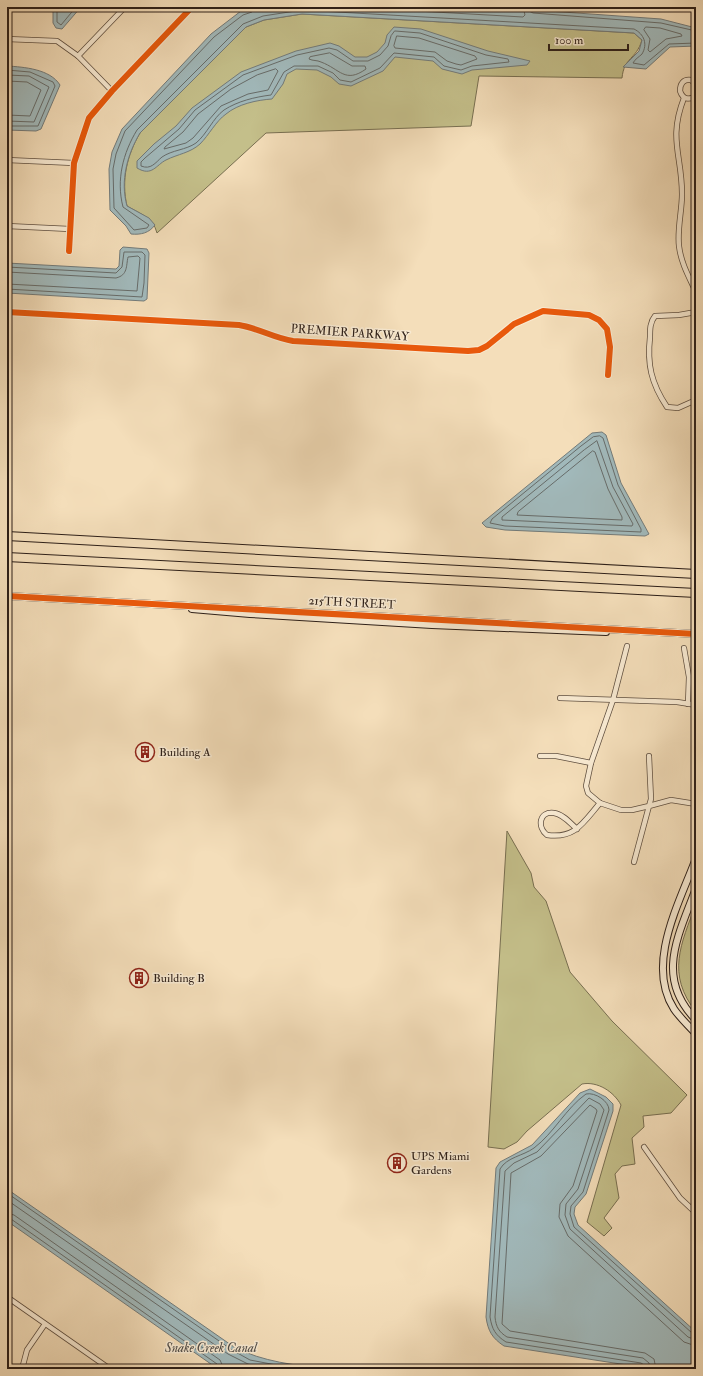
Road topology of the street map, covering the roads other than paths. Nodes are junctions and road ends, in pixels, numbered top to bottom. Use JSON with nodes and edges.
{"nodes":[{"id":1,"x":125,"y":7,"type":"edge"},
{"id":2,"x":192,"y":7,"type":"edge"},
{"id":3,"x":7,"y":38,"type":"edge"},
{"id":4,"x":78,"y":56,"type":"junction"},
{"id":5,"x":696,"y":85,"type":"edge"},
{"id":6,"x":112,"y":91,"type":"junction"},
{"id":7,"x":696,"y":94,"type":"edge"},
{"id":8,"x":684,"y":98,"type":"junction"},
{"id":9,"x":7,"y":160,"type":"edge"},
{"id":10,"x":74,"y":163,"type":"junction"},
{"id":11,"x":7,"y":226,"type":"edge"},
{"id":12,"x":70,"y":229,"type":"junction"},
{"id":13,"x":69,"y":251,"type":"dead end"},
{"id":14,"x":696,"y":292,"type":"edge"},
{"id":15,"x":7,"y":312,"type":"edge"},
{"id":16,"x":696,"y":312,"type":"edge"},
{"id":17,"x":608,"y":375,"type":"dead end"},
{"id":18,"x":696,"y":400,"type":"edge"},
{"id":19,"x":7,"y":536,"type":"edge"},
{"id":20,"x":7,"y":557,"type":"edge"},
{"id":21,"x":696,"y":574,"type":"edge"},
{"id":22,"x":696,"y":593,"type":"edge"},
{"id":23,"x":7,"y":596,"type":"edge"},
{"id":24,"x":696,"y":634,"type":"edge"},
{"id":25,"x":627,"y":646,"type":"dead end"},
{"id":26,"x":684,"y":648,"type":"dead end"},
{"id":27,"x":560,"y":698,"type":"dead end"},
{"id":28,"x":613,"y":700,"type":"junction"},
{"id":29,"x":688,"y":704,"type":"junction"},
{"id":30,"x":696,"y":705,"type":"edge"},
{"id":31,"x":696,"y":719,"type":"edge"},
{"id":32,"x":540,"y":756,"type":"dead end"},
{"id":33,"x":649,"y":756,"type":"dead end"},
{"id":34,"x":695,"y":756,"type":"edge"},
{"id":35,"x":591,"y":763,"type":"junction"},
{"id":36,"x":600,"y":803,"type":"junction"},
{"id":37,"x":696,"y":804,"type":"edge"},
{"id":38,"x":649,"y":806,"type":"junction"},
{"id":39,"x":577,"y":829,"type":"junction"},
{"id":40,"x":696,"y":858,"type":"edge"},
{"id":41,"x":634,"y":862,"type":"dead end"},
{"id":42,"x":696,"y":888,"type":"edge"},
{"id":43,"x":696,"y":1020,"type":"edge"},
{"id":44,"x":696,"y":1034,"type":"edge"},
{"id":45,"x":644,"y":1147,"type":"dead end"},
{"id":46,"x":696,"y":1213,"type":"edge"},
{"id":47,"x":7,"y":1297,"type":"edge"},
{"id":48,"x":45,"y":1324,"type":"junction"},
{"id":49,"x":107,"y":1368,"type":"edge"},
{"id":50,"x":22,"y":1369,"type":"edge"}],
"edges":[{"from":1,"to":4,"type":"street"},
{"from":2,"to":6,"type":"street"},
{"from":3,"to":4,"type":"street"},
{"from":4,"to":6,"type":"street"},
{"from":5,"to":8,"type":"street"},
{"from":6,"to":10,"type":"street"},
{"from":7,"to":8,"type":"street"},
{"from":8,"to":14,"type":"street"},
{"from":9,"to":10,"type":"street"},
{"from":10,"to":12,"type":"street"},
{"from":11,"to":12,"type":"street"},
{"from":12,"to":13,"type":"street"},
{"from":15,"to":17,"type":"street","name":"PREMIER PARKWAY"},
{"from":16,"to":18,"type":"street"},
{"from":19,"to":21,"type":"highway"},
{"from":20,"to":22,"type":"highway"},
{"from":23,"to":24,"type":"street","name":"215TH STREET"},
{"from":25,"to":28,"type":"street"},
{"from":26,"to":29,"type":"street"},
{"from":27,"to":28,"type":"street"},
{"from":28,"to":29,"type":"street"},
{"from":28,"to":35,"type":"street"},
{"from":29,"to":30,"type":"street"},
{"from":31,"to":34,"type":"street"},
{"from":32,"to":35,"type":"street"},
{"from":33,"to":38,"type":"street"},
{"from":35,"to":36,"type":"street"},
{"from":36,"to":38,"type":"street"},
{"from":36,"to":39,"type":"street"},
{"from":37,"to":38,"type":"street"},
{"from":38,"to":41,"type":"street"},
{"from":39,"to":39,"type":"street"},
{"from":40,"to":44,"type":"street"},
{"from":42,"to":43,"type":"street"},
{"from":45,"to":46,"type":"street"},
{"from":47,"to":48,"type":"street"},
{"from":48,"to":49,"type":"street"},
{"from":48,"to":50,"type":"street"}]}
